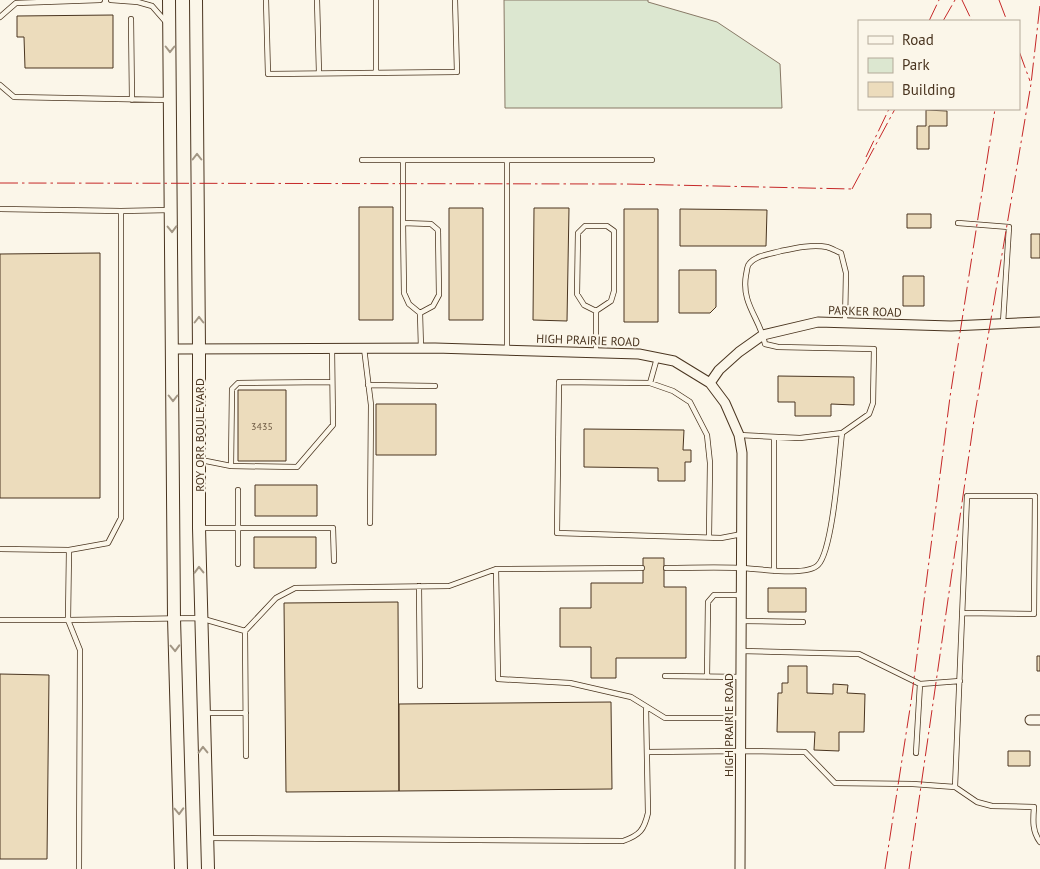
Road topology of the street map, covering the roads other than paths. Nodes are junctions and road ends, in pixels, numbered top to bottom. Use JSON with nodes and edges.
{"nodes":[{"id":1,"x":100,"y":0,"type":"edge"},
{"id":2,"x":111,"y":0,"type":"edge"},
{"id":3,"x":170,"y":0,"type":"edge"},
{"id":4,"x":196,"y":0,"type":"edge"},
{"id":5,"x":266,"y":0,"type":"edge"},
{"id":6,"x":316,"y":0,"type":"edge"},
{"id":7,"x":376,"y":0,"type":"edge"},
{"id":8,"x":455,"y":0,"type":"edge"},
{"id":9,"x":0,"y":17,"type":"edge"},
{"id":10,"x":131,"y":19,"type":"dead end"},
{"id":11,"x":170,"y":27,"type":"junction"},
{"id":12,"x":319,"y":72,"type":"junction"},
{"id":13,"x":376,"y":73,"type":"junction"},
{"id":14,"x":0,"y":85,"type":"edge"},
{"id":15,"x":132,"y":100,"type":"junction"},
{"id":16,"x":170,"y":100,"type":"junction"},
{"id":17,"x":362,"y":160,"type":"dead end"},
{"id":18,"x":403,"y":160,"type":"junction"},
{"id":19,"x":507,"y":160,"type":"junction"},
{"id":20,"x":652,"y":160,"type":"dead end"},
{"id":21,"x":0,"y":210,"type":"edge"},
{"id":22,"x":172,"y":210,"type":"junction"},
{"id":23,"x":121,"y":211,"type":"junction"},
{"id":24,"x":404,"y":223,"type":"junction"},
{"id":25,"x":958,"y":223,"type":"dead end"},
{"id":26,"x":596,"y":311,"type":"junction"},
{"id":27,"x":420,"y":313,"type":"junction"},
{"id":28,"x":1040,"y":322,"type":"edge"},
{"id":29,"x":845,"y":323,"type":"junction"},
{"id":30,"x":1003,"y":323,"type":"junction"},
{"id":31,"x":763,"y":335,"type":"junction"},
{"id":32,"x":364,"y":348,"type":"junction"},
{"id":33,"x":421,"y":348,"type":"junction"},
{"id":34,"x":332,"y":349,"type":"junction"},
{"id":35,"x":173,"y":350,"type":"junction"},
{"id":36,"x":199,"y":350,"type":"junction"},
{"id":37,"x":507,"y":350,"type":"junction"},
{"id":38,"x":596,"y":352,"type":"junction"},
{"id":39,"x":658,"y":357,"type":"junction"},
{"id":40,"x":332,"y":382,"type":"junction"},
{"id":41,"x":650,"y":383,"type":"junction"},
{"id":42,"x":710,"y":383,"type":"junction"},
{"id":43,"x":368,"y":384,"type":"junction"},
{"id":44,"x":435,"y":386,"type":"dead end"},
{"id":45,"x":739,"y":434,"type":"junction"},
{"id":46,"x":842,"y":434,"type":"junction"},
{"id":47,"x":774,"y":437,"type":"junction"},
{"id":48,"x":199,"y":460,"type":"junction"},
{"id":49,"x":231,"y":466,"type":"junction"},
{"id":50,"x":238,"y":490,"type":"dead end"},
{"id":51,"x":370,"y":523,"type":"dead end"},
{"id":52,"x":199,"y":528,"type":"junction"},
{"id":53,"x":238,"y":528,"type":"junction"},
{"id":54,"x":742,"y":534,"type":"junction"},
{"id":55,"x":709,"y":537,"type":"junction"},
{"id":56,"x":0,"y":549,"type":"edge"},
{"id":57,"x":70,"y":550,"type":"junction"},
{"id":58,"x":334,"y":561,"type":"dead end"},
{"id":59,"x":238,"y":564,"type":"dead end"},
{"id":60,"x":642,"y":568,"type":"dead end"},
{"id":61,"x":666,"y":568,"type":"dead end"},
{"id":62,"x":741,"y":568,"type":"junction"},
{"id":63,"x":496,"y":569,"type":"junction"},
{"id":64,"x":774,"y":571,"type":"junction"},
{"id":65,"x":419,"y":586,"type":"junction"},
{"id":66,"x":741,"y":595,"type":"junction"},
{"id":67,"x":962,"y":613,"type":"junction"},
{"id":68,"x":174,"y":618,"type":"junction"},
{"id":69,"x":200,"y":618,"type":"junction"},
{"id":70,"x":0,"y":620,"type":"edge"},
{"id":71,"x":68,"y":620,"type":"junction"},
{"id":72,"x":741,"y":621,"type":"junction"},
{"id":73,"x":803,"y":622,"type":"dead end"},
{"id":74,"x":245,"y":631,"type":"junction"},
{"id":75,"x":741,"y":651,"type":"junction"},
{"id":76,"x":665,"y":676,"type":"dead end"},
{"id":77,"x":707,"y":676,"type":"junction"},
{"id":78,"x":741,"y":677,"type":"junction"},
{"id":79,"x":960,"y":681,"type":"junction"},
{"id":80,"x":920,"y":684,"type":"junction"},
{"id":81,"x":420,"y":686,"type":"dead end"},
{"id":82,"x":646,"y":707,"type":"junction"},
{"id":83,"x":202,"y":713,"type":"junction"},
{"id":84,"x":246,"y":713,"type":"junction"},
{"id":85,"x":741,"y":718,"type":"junction"},
{"id":86,"x":1030,"y":720,"type":"dead end"},
{"id":87,"x":1040,"y":720,"type":"edge"},
{"id":88,"x":740,"y":751,"type":"junction"},
{"id":89,"x":647,"y":752,"type":"junction"},
{"id":90,"x":916,"y":753,"type":"dead end"},
{"id":91,"x":246,"y":756,"type":"dead end"},
{"id":92,"x":955,"y":787,"type":"junction"},
{"id":93,"x":206,"y":838,"type":"junction"},
{"id":94,"x":1040,"y":842,"type":"edge"},
{"id":95,"x":79,"y":869,"type":"edge"},
{"id":96,"x":181,"y":869,"type":"edge"},
{"id":97,"x":208,"y":869,"type":"edge"},
{"id":98,"x":740,"y":869,"type":"edge"}],
"edges":[{"from":1,"to":9,"type":"lane"},
{"from":2,"to":11,"type":"lane"},
{"from":3,"to":11,"type":"main road","name":"ROY ORR BOULEVARD"},
{"from":36,"to":4,"type":"main road","name":"ROY ORR BOULEVARD","one_way":true},
{"from":5,"to":12,"type":"lane"},
{"from":6,"to":12,"type":"lane"},
{"from":7,"to":13,"type":"lane"},
{"from":8,"to":13,"type":"lane"},
{"from":10,"to":15,"type":"lane"},
{"from":11,"to":16,"type":"main road","name":"ROY ORR BOULEVARD","one_way":true},
{"from":12,"to":13,"type":"lane"},
{"from":14,"to":15,"type":"lane"},
{"from":15,"to":16,"type":"lane"},
{"from":16,"to":22,"type":"main road","name":"ROY ORR BOULEVARD"},
{"from":17,"to":18,"type":"lane"},
{"from":18,"to":19,"type":"lane"},
{"from":18,"to":24,"type":"lane"},
{"from":19,"to":20,"type":"lane"},
{"from":19,"to":37,"type":"lane"},
{"from":21,"to":23,"type":"lane"},
{"from":22,"to":23,"type":"lane"},
{"from":22,"to":35,"type":"main road","name":"ROY ORR BOULEVARD","one_way":true},
{"from":23,"to":57,"type":"lane"},
{"from":24,"to":27,"type":"lane"},
{"from":24,"to":27,"type":"lane"},
{"from":25,"to":30,"type":"lane"},
{"from":26,"to":26,"type":"lane"},
{"from":26,"to":38,"type":"lane"},
{"from":27,"to":33,"type":"lane"},
{"from":28,"to":30,"type":"street","name":"PARKER ROAD"},
{"from":29,"to":30,"type":"street","name":"PARKER ROAD"},
{"from":29,"to":31,"type":"street","name":"PARKER ROAD"},
{"from":29,"to":31,"type":"lane"},
{"from":31,"to":42,"type":"street","name":"PARKER ROAD"},
{"from":31,"to":46,"type":"lane"},
{"from":32,"to":33,"type":"street","name":"HIGH PRAIRIE ROAD"},
{"from":32,"to":34,"type":"street","name":"HIGH PRAIRIE ROAD"},
{"from":32,"to":43,"type":"lane"},
{"from":33,"to":37,"type":"street","name":"HIGH PRAIRIE ROAD"},
{"from":34,"to":36,"type":"street","name":"HIGH PRAIRIE ROAD"},
{"from":34,"to":40,"type":"lane"},
{"from":35,"to":36,"type":"street","name":"HIGH PRAIRIE ROAD"},
{"from":35,"to":68,"type":"main road","name":"ROY ORR BOULEVARD","one_way":true},
{"from":36,"to":48,"type":"main road","name":"ROY ORR BOULEVARD"},
{"from":37,"to":38,"type":"street","name":"HIGH PRAIRIE ROAD"},
{"from":38,"to":39,"type":"street","name":"HIGH PRAIRIE ROAD"},
{"from":39,"to":41,"type":"lane"},
{"from":39,"to":42,"type":"street","name":"HIGH PRAIRIE ROAD"},
{"from":40,"to":49,"type":"lane"},
{"from":40,"to":49,"type":"lane"},
{"from":41,"to":55,"type":"lane"},
{"from":41,"to":55,"type":"lane"},
{"from":42,"to":45,"type":"street","name":"HIGH PRAIRIE ROAD"},
{"from":43,"to":44,"type":"lane"},
{"from":43,"to":51,"type":"lane"},
{"from":45,"to":47,"type":"lane"},
{"from":45,"to":54,"type":"street","name":"HIGH PRAIRIE ROAD"},
{"from":46,"to":47,"type":"lane"},
{"from":46,"to":64,"type":"lane"},
{"from":47,"to":64,"type":"lane"},
{"from":48,"to":49,"type":"lane"},
{"from":48,"to":52,"type":"main road","name":"ROY ORR BOULEVARD"},
{"from":50,"to":53,"type":"lane"},
{"from":52,"to":53,"type":"lane"},
{"from":69,"to":52,"type":"main road","name":"ROY ORR BOULEVARD","one_way":true},
{"from":53,"to":58,"type":"lane"},
{"from":53,"to":59,"type":"lane"},
{"from":54,"to":55,"type":"lane"},
{"from":54,"to":62,"type":"street","name":"HIGH PRAIRIE ROAD"},
{"from":56,"to":57,"type":"lane"},
{"from":57,"to":71,"type":"lane"},
{"from":60,"to":63,"type":"lane"},
{"from":61,"to":62,"type":"lane"},
{"from":62,"to":64,"type":"lane"},
{"from":62,"to":66,"type":"street","name":"HIGH PRAIRIE ROAD"},
{"from":63,"to":65,"type":"lane"},
{"from":63,"to":82,"type":"lane"},
{"from":65,"to":74,"type":"lane"},
{"from":65,"to":81,"type":"lane"},
{"from":66,"to":72,"type":"street","name":"HIGH PRAIRIE ROAD"},
{"from":66,"to":77,"type":"lane"},
{"from":67,"to":67,"type":"lane"},
{"from":67,"to":79,"type":"lane"},
{"from":68,"to":69,"type":"lane"},
{"from":68,"to":71,"type":"lane"},
{"from":68,"to":96,"type":"main road","name":"ROY ORR BOULEVARD","one_way":true},
{"from":69,"to":74,"type":"lane"},
{"from":69,"to":83,"type":"main road","name":"ROY ORR BOULEVARD"},
{"from":70,"to":71,"type":"lane"},
{"from":71,"to":95,"type":"lane"},
{"from":72,"to":73,"type":"lane"},
{"from":72,"to":75,"type":"street","name":"HIGH PRAIRIE ROAD"},
{"from":74,"to":84,"type":"lane"},
{"from":75,"to":78,"type":"street","name":"HIGH PRAIRIE ROAD"},
{"from":75,"to":80,"type":"lane"},
{"from":76,"to":77,"type":"lane"},
{"from":77,"to":78,"type":"lane"},
{"from":78,"to":85,"type":"street","name":"HIGH PRAIRIE ROAD"},
{"from":79,"to":80,"type":"lane"},
{"from":79,"to":92,"type":"lane"},
{"from":80,"to":90,"type":"lane"},
{"from":82,"to":85,"type":"lane"},
{"from":82,"to":89,"type":"lane"},
{"from":83,"to":84,"type":"lane"},
{"from":93,"to":83,"type":"main road","name":"ROY ORR BOULEVARD","one_way":true},
{"from":84,"to":91,"type":"lane"},
{"from":85,"to":88,"type":"street","name":"HIGH PRAIRIE ROAD"},
{"from":86,"to":87,"type":"street"},
{"from":88,"to":89,"type":"lane"},
{"from":88,"to":92,"type":"lane"},
{"from":88,"to":98,"type":"street","name":"HIGH PRAIRIE ROAD"},
{"from":89,"to":93,"type":"lane"},
{"from":92,"to":94,"type":"lane"},
{"from":93,"to":97,"type":"main road","name":"ROY ORR BOULEVARD"}]}
